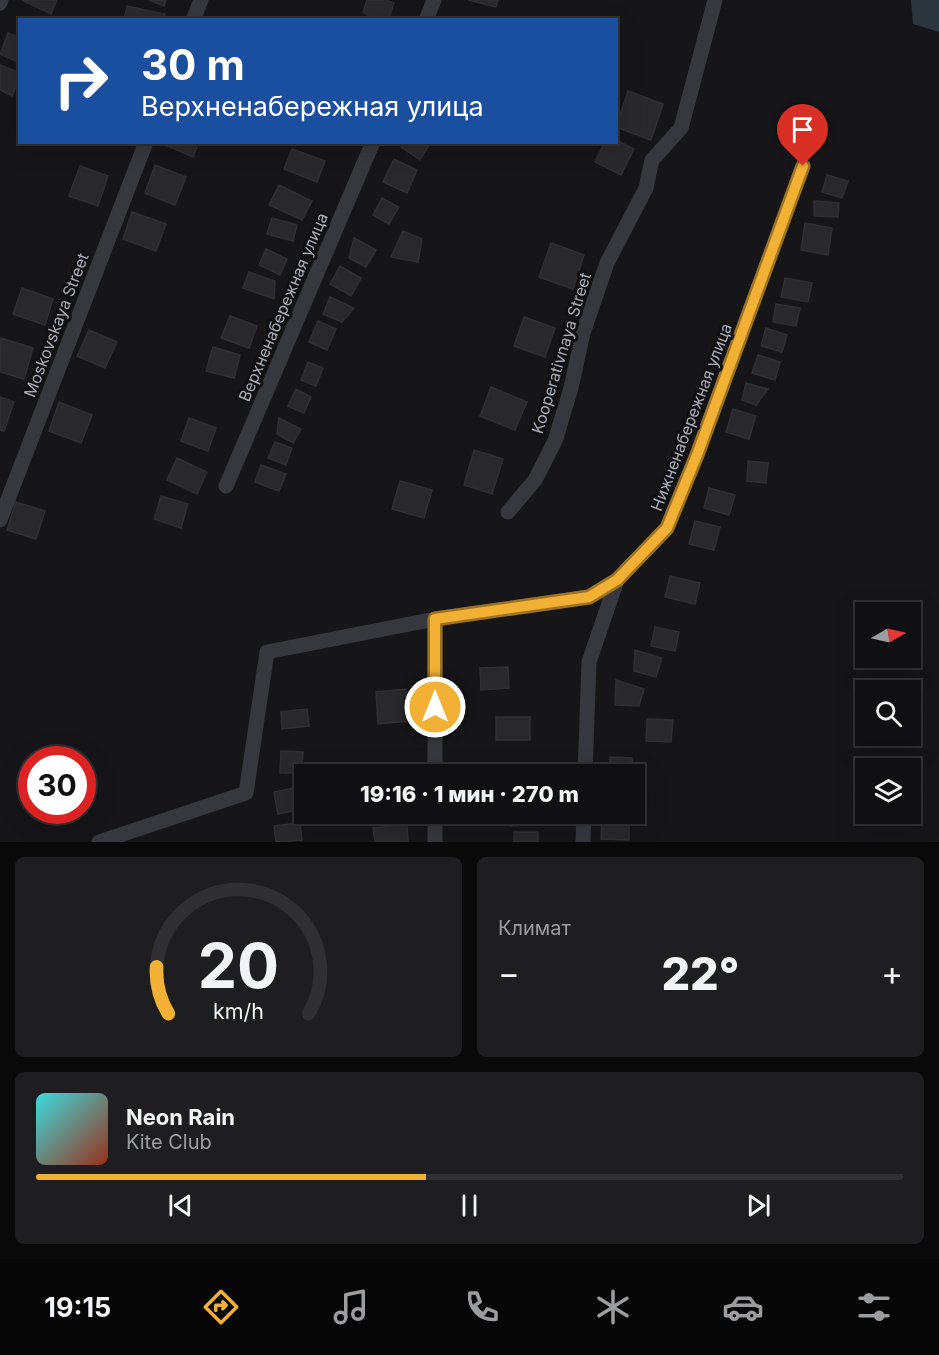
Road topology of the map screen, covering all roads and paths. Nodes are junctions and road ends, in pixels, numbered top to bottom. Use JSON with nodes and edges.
{"nodes":[{"id":1,"x":201,"y":0,"type":"edge"},
{"id":2,"x":434,"y":0,"type":"edge"},
{"id":3,"x":715,"y":0,"type":"edge"},
{"id":4,"x":194,"y":18,"type":"edge"},
{"id":5,"x":427,"y":18,"type":"edge"},
{"id":6,"x":145,"y":144,"type":"edge"},
{"id":7,"x":372,"y":144,"type":"edge"},
{"id":8,"x":803,"y":166,"type":"dead end"},
{"id":9,"x":226,"y":486,"type":"dead end"},
{"id":10,"x":508,"y":512,"type":"dead end"},
{"id":11,"x":0,"y":520,"type":"edge"},
{"id":12,"x":617,"y":580,"type":"junction"},
{"id":13,"x":435,"y":619,"type":"junction"},
{"id":14,"x":435,"y":764,"type":"edge"},
{"id":15,"x":585,"y":764,"type":"edge"},
{"id":16,"x":435,"y":824,"type":"edge"},
{"id":17,"x":584,"y":824,"type":"edge"},
{"id":18,"x":99,"y":842,"type":"edge"},
{"id":19,"x":435,"y":842,"type":"edge"},
{"id":20,"x":583,"y":842,"type":"edge"}],
"edges":[{"from":1,"to":4,"type":"street"},
{"from":2,"to":5,"type":"street"},
{"from":3,"to":10,"type":"street","name":"Kooperativnaya Street"},
{"from":6,"to":11,"type":"street","name":"Moskovskaya Street"},
{"from":7,"to":9,"type":"street","name":"Верхненабережная улица"},
{"from":8,"to":12,"type":"street","name":"Нижненабережная улица"},
{"from":12,"to":13,"type":"street"},
{"from":12,"to":15,"type":"street","name":"Нижненабережная улица"},
{"from":13,"to":14,"type":"street"},
{"from":13,"to":18,"type":"street"},
{"from":16,"to":19,"type":"street"},
{"from":17,"to":20,"type":"street"}]}
